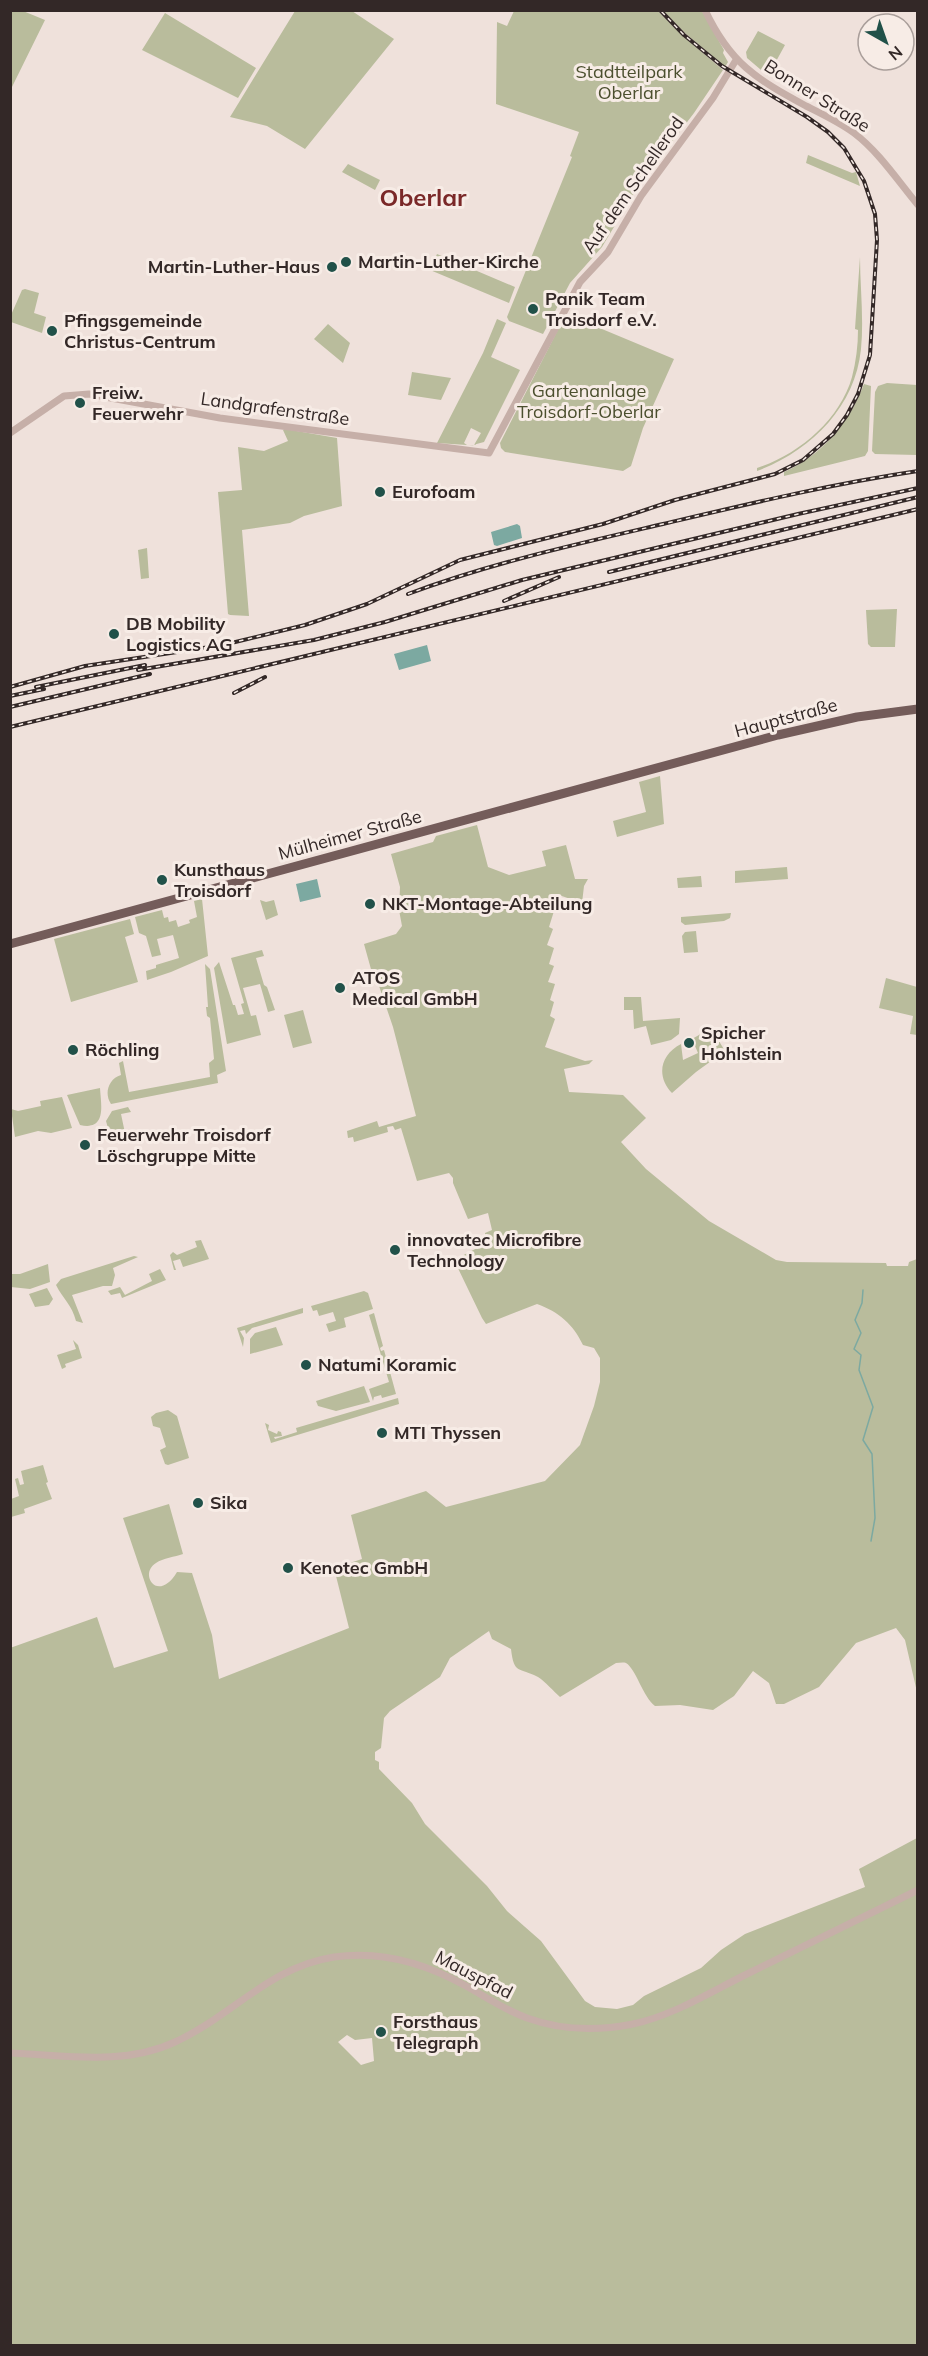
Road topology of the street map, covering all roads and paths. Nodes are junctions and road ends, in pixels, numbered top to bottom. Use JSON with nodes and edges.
{"nodes":[{"id":1,"x":705,"y":10,"type":"edge"},
{"id":2,"x":736,"y":60,"type":"junction"},
{"id":3,"x":918,"y":205,"type":"edge"},
{"id":4,"x":10,"y":433,"type":"edge"},
{"id":5,"x":489,"y":453,"type":"joint"},
{"id":6,"x":918,"y":709,"type":"edge"},
{"id":7,"x":664,"y":767,"type":"joint"},
{"id":8,"x":10,"y":944,"type":"edge"},
{"id":9,"x":918,"y":1890,"type":"edge"},
{"id":10,"x":10,"y":2053,"type":"edge"}],
"edges":[{"from":1,"to":2,"type":"street","name":"Bonner Straße"},
{"from":2,"to":3,"type":"street","name":"Bonner Straße"},
{"from":2,"to":5,"type":"street","name":"Auf dem Schellerod"},
{"from":4,"to":5,"type":"street","name":"Landgrafenstraße"},
{"from":6,"to":7,"type":"main road","name":"Hauptstraße"},
{"from":7,"to":8,"type":"main road","name":"Mülheimer Straße"},
{"from":9,"to":10,"type":"street","name":"Mauspfad"}]}
